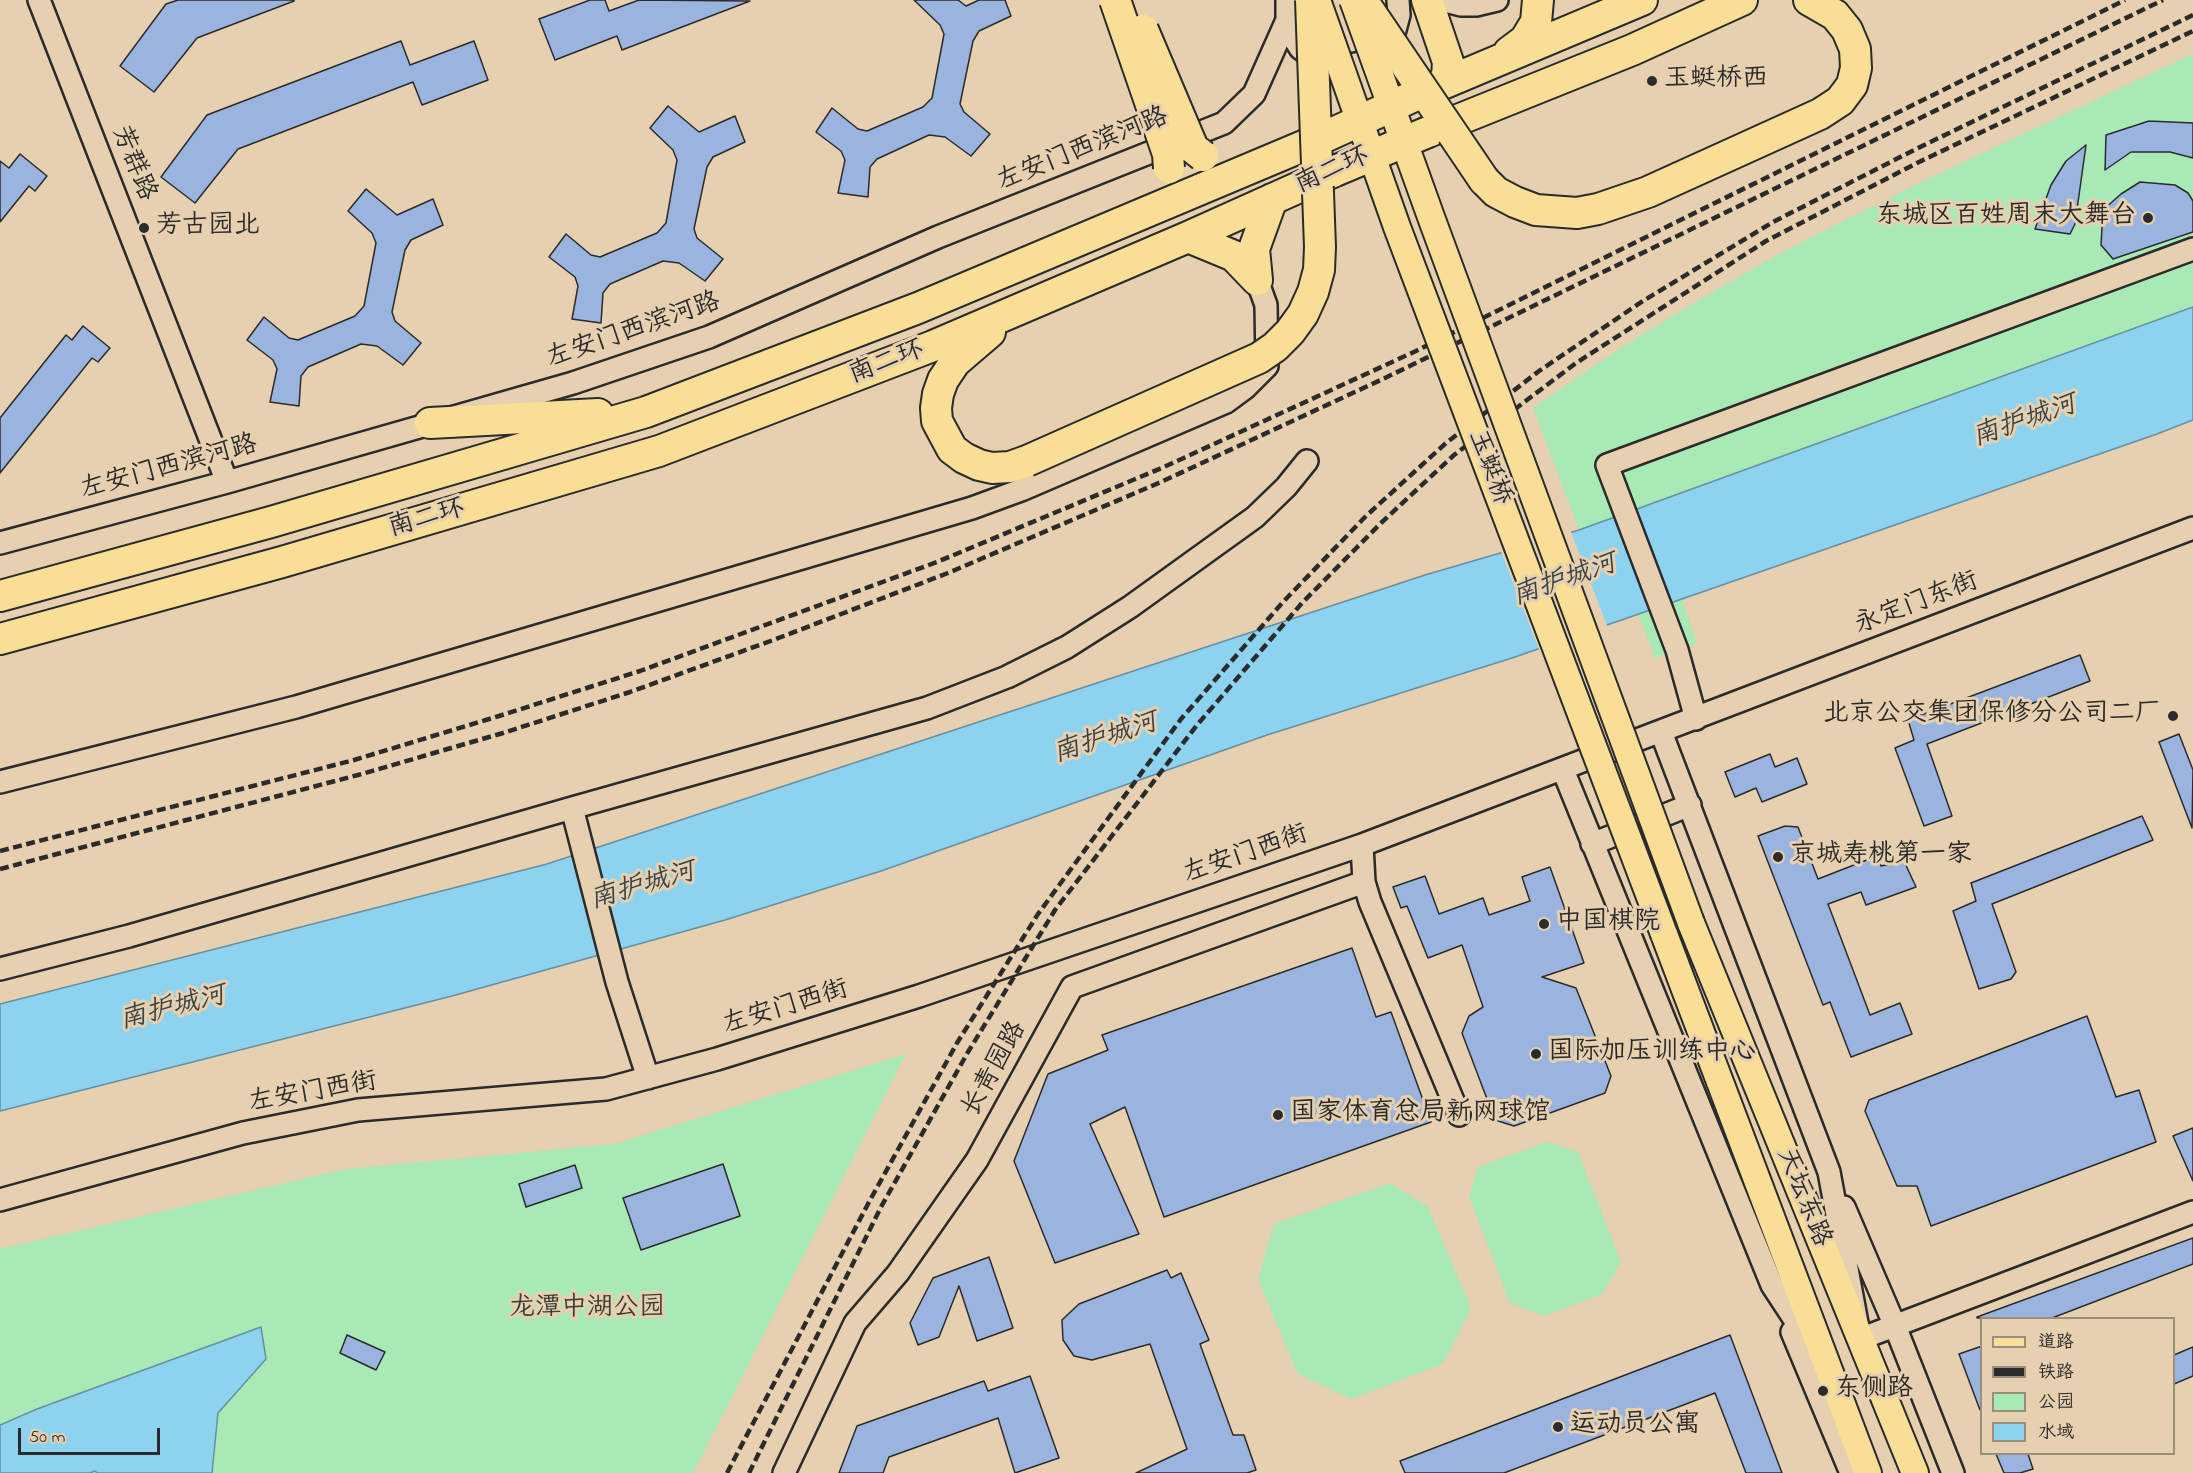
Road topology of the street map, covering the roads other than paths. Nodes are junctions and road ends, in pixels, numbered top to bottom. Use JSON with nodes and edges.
{"nodes":[{"id":1,"x":39,"y":0,"type":"edge"},
{"id":2,"x":1114,"y":0,"type":"edge"},
{"id":3,"x":1132,"y":0,"type":"edge"},
{"id":4,"x":1311,"y":0,"type":"edge"},
{"id":5,"x":1317,"y":0,"type":"edge"},
{"id":6,"x":1353,"y":0,"type":"edge"},
{"id":7,"x":1362,"y":0,"type":"edge"},
{"id":8,"x":1398,"y":0,"type":"edge"},
{"id":9,"x":1427,"y":0,"type":"edge"},
{"id":10,"x":1497,"y":0,"type":"edge"},
{"id":11,"x":1538,"y":0,"type":"edge"},
{"id":12,"x":1611,"y":0,"type":"edge"},
{"id":13,"x":1623,"y":0,"type":"edge"},
{"id":14,"x":1642,"y":0,"type":"edge"},
{"id":15,"x":1742,"y":0,"type":"edge"},
{"id":16,"x":1809,"y":0,"type":"edge"},
{"id":17,"x":1452,"y":3,"type":"edge"},
{"id":18,"x":1287,"y":10,"type":"edge"},
{"id":19,"x":1442,"y":38,"type":"junction"},
{"id":20,"x":1373,"y":57,"type":"junction"},
{"id":21,"x":1488,"y":64,"type":"junction"},
{"id":22,"x":1342,"y":66,"type":"junction"},
{"id":23,"x":1363,"y":81,"type":"junction"},
{"id":24,"x":1441,"y":84,"type":"junction"},
{"id":25,"x":1246,"y":171,"type":"junction"},
{"id":26,"x":1272,"y":199,"type":"junction"},
{"id":27,"x":1149,"y":212,"type":"junction"},
{"id":28,"x":1188,"y":237,"type":"junction"},
{"id":29,"x":2193,"y":249,"type":"edge"},
{"id":30,"x":1257,"y":280,"type":"junction"},
{"id":31,"x":1015,"y":310,"type":"junction"},
{"id":32,"x":646,"y":412,"type":"junction"},
{"id":33,"x":430,"y":423,"type":"junction"},
{"id":34,"x":1306,"y":461,"type":"dead end"},
{"id":35,"x":228,"y":482,"type":"junction"},
{"id":36,"x":2193,"y":528,"type":"edge"},
{"id":37,"x":0,"y":543,"type":"edge"},
{"id":38,"x":0,"y":596,"type":"edge"},
{"id":39,"x":0,"y":639,"type":"edge"},
{"id":40,"x":1696,"y":719,"type":"junction"},
{"id":41,"x":1661,"y":732,"type":"junction"},
{"id":42,"x":1611,"y":751,"type":"junction"},
{"id":43,"x":1563,"y":770,"type":"junction"},
{"id":44,"x":0,"y":782,"type":"edge"},
{"id":45,"x":1690,"y":806,"type":"junction"},
{"id":46,"x":572,"y":808,"type":"junction"},
{"id":47,"x":1592,"y":844,"type":"junction"},
{"id":48,"x":1362,"y":845,"type":"junction"},
{"id":49,"x":1364,"y":882,"type":"junction"},
{"id":50,"x":1691,"y":923,"type":"joint"},
{"id":51,"x":1664,"y":934,"type":"joint"},
{"id":52,"x":0,"y":969,"type":"edge"},
{"id":53,"x":648,"y":1078,"type":"junction"},
{"id":54,"x":1459,"y":1115,"type":"dead end"},
{"id":55,"x":1829,"y":1172,"type":"junction"},
{"id":56,"x":0,"y":1200,"type":"edge"},
{"id":57,"x":2193,"y":1212,"type":"edge"},
{"id":58,"x":1772,"y":1285,"type":"junction"},
{"id":59,"x":1895,"y":1326,"type":"junction"},
{"id":60,"x":1860,"y":1339,"type":"junction"},
{"id":61,"x":1836,"y":1382,"type":"junction"},
{"id":62,"x":784,"y":1473,"type":"edge"},
{"id":63,"x":1851,"y":1473,"type":"edge"},
{"id":64,"x":1868,"y":1473,"type":"edge"},
{"id":65,"x":1915,"y":1473,"type":"edge"},
{"id":66,"x":1953,"y":1473,"type":"edge"}],
"edges":[{"from":1,"to":35,"type":"street","name":"芳群路"},
{"from":2,"to":27,"type":"highway","bridge":true},
{"from":3,"to":25,"type":"highway","bridge":true},
{"from":4,"to":31,"type":"highway","bridge":true},
{"from":5,"to":51,"type":"main road","name":"玉蜓桥","bridge":true},
{"from":6,"to":50,"type":"main road","name":"玉蜓桥","bridge":true},
{"from":7,"to":16,"type":"highway","bridge":true},
{"from":8,"to":20,"type":"street"},
{"from":9,"to":19,"type":"highway"},
{"from":10,"to":17,"type":"street"},
{"from":11,"to":21,"type":"highway"},
{"from":12,"to":13,"type":"highway"},
{"from":14,"to":21,"type":"highway","name":"南二环"},
{"from":15,"to":26,"type":"highway","name":"南二环","bridge":true},
{"from":18,"to":22,"type":"street"},
{"from":18,"to":33,"type":"street","name":"左安门西滨河路"},
{"from":19,"to":21,"type":"highway"},
{"from":19,"to":24,"type":"highway"},
{"from":20,"to":22,"type":"street"},
{"from":20,"to":23,"type":"street"},
{"from":21,"to":24,"type":"highway","name":"南二环"},
{"from":22,"to":23,"type":"street"},
{"from":23,"to":42,"type":"street"},
{"from":24,"to":25,"type":"highway","name":"南二环","bridge":true},
{"from":25,"to":27,"type":"highway","name":"南二环"},
{"from":26,"to":28,"type":"highway","name":"南二环"},
{"from":26,"to":30,"type":"highway"},
{"from":27,"to":32,"type":"highway","name":"南二环"},
{"from":28,"to":30,"type":"highway"},
{"from":28,"to":31,"type":"highway","name":"南二环"},
{"from":29,"to":40,"type":"street"},
{"from":30,"to":44,"type":"street"},
{"from":31,"to":39,"type":"highway","name":"南二环"},
{"from":32,"to":33,"type":"highway"},
{"from":32,"to":38,"type":"highway","name":"南二环"},
{"from":33,"to":35,"type":"street","name":"左安门西滨河路"},
{"from":34,"to":46,"type":"street"},
{"from":35,"to":37,"type":"street","name":"左安门西滨河路"},
{"from":36,"to":40,"type":"street","name":"永定门东街"},
{"from":40,"to":41,"type":"street","name":"永定门东街"},
{"from":41,"to":42,"type":"street","name":"永定门东街"},
{"from":41,"to":45,"type":"street"},
{"from":42,"to":43,"type":"street","name":"左安门西街"},
{"from":43,"to":47,"type":"street"},
{"from":43,"to":48,"type":"street","name":"左安门西街"},
{"from":45,"to":47,"type":"street"},
{"from":45,"to":55,"type":"street"},
{"from":46,"to":52,"type":"street"},
{"from":46,"to":53,"type":"street"},
{"from":47,"to":58,"type":"street"},
{"from":48,"to":49,"type":"street"},
{"from":48,"to":53,"type":"street","name":"左安门西街"},
{"from":49,"to":54,"type":"street"},
{"from":49,"to":62,"type":"street","name":"长青园路"},
{"from":50,"to":60,"type":"main road","name":"天坛东路"},
{"from":51,"to":61,"type":"main road","name":"天坛东路"},
{"from":53,"to":56,"type":"street","name":"左安门西街"},
{"from":55,"to":59,"type":"street"},
{"from":55,"to":60,"type":"street"},
{"from":57,"to":59,"type":"street"},
{"from":58,"to":61,"type":"street"},
{"from":58,"to":63,"type":"street"},
{"from":59,"to":60,"type":"street"},
{"from":59,"to":66,"type":"street"},
{"from":60,"to":65,"type":"main road","name":"天坛东路"},
{"from":61,"to":64,"type":"main road","name":"天坛东路"}]}
